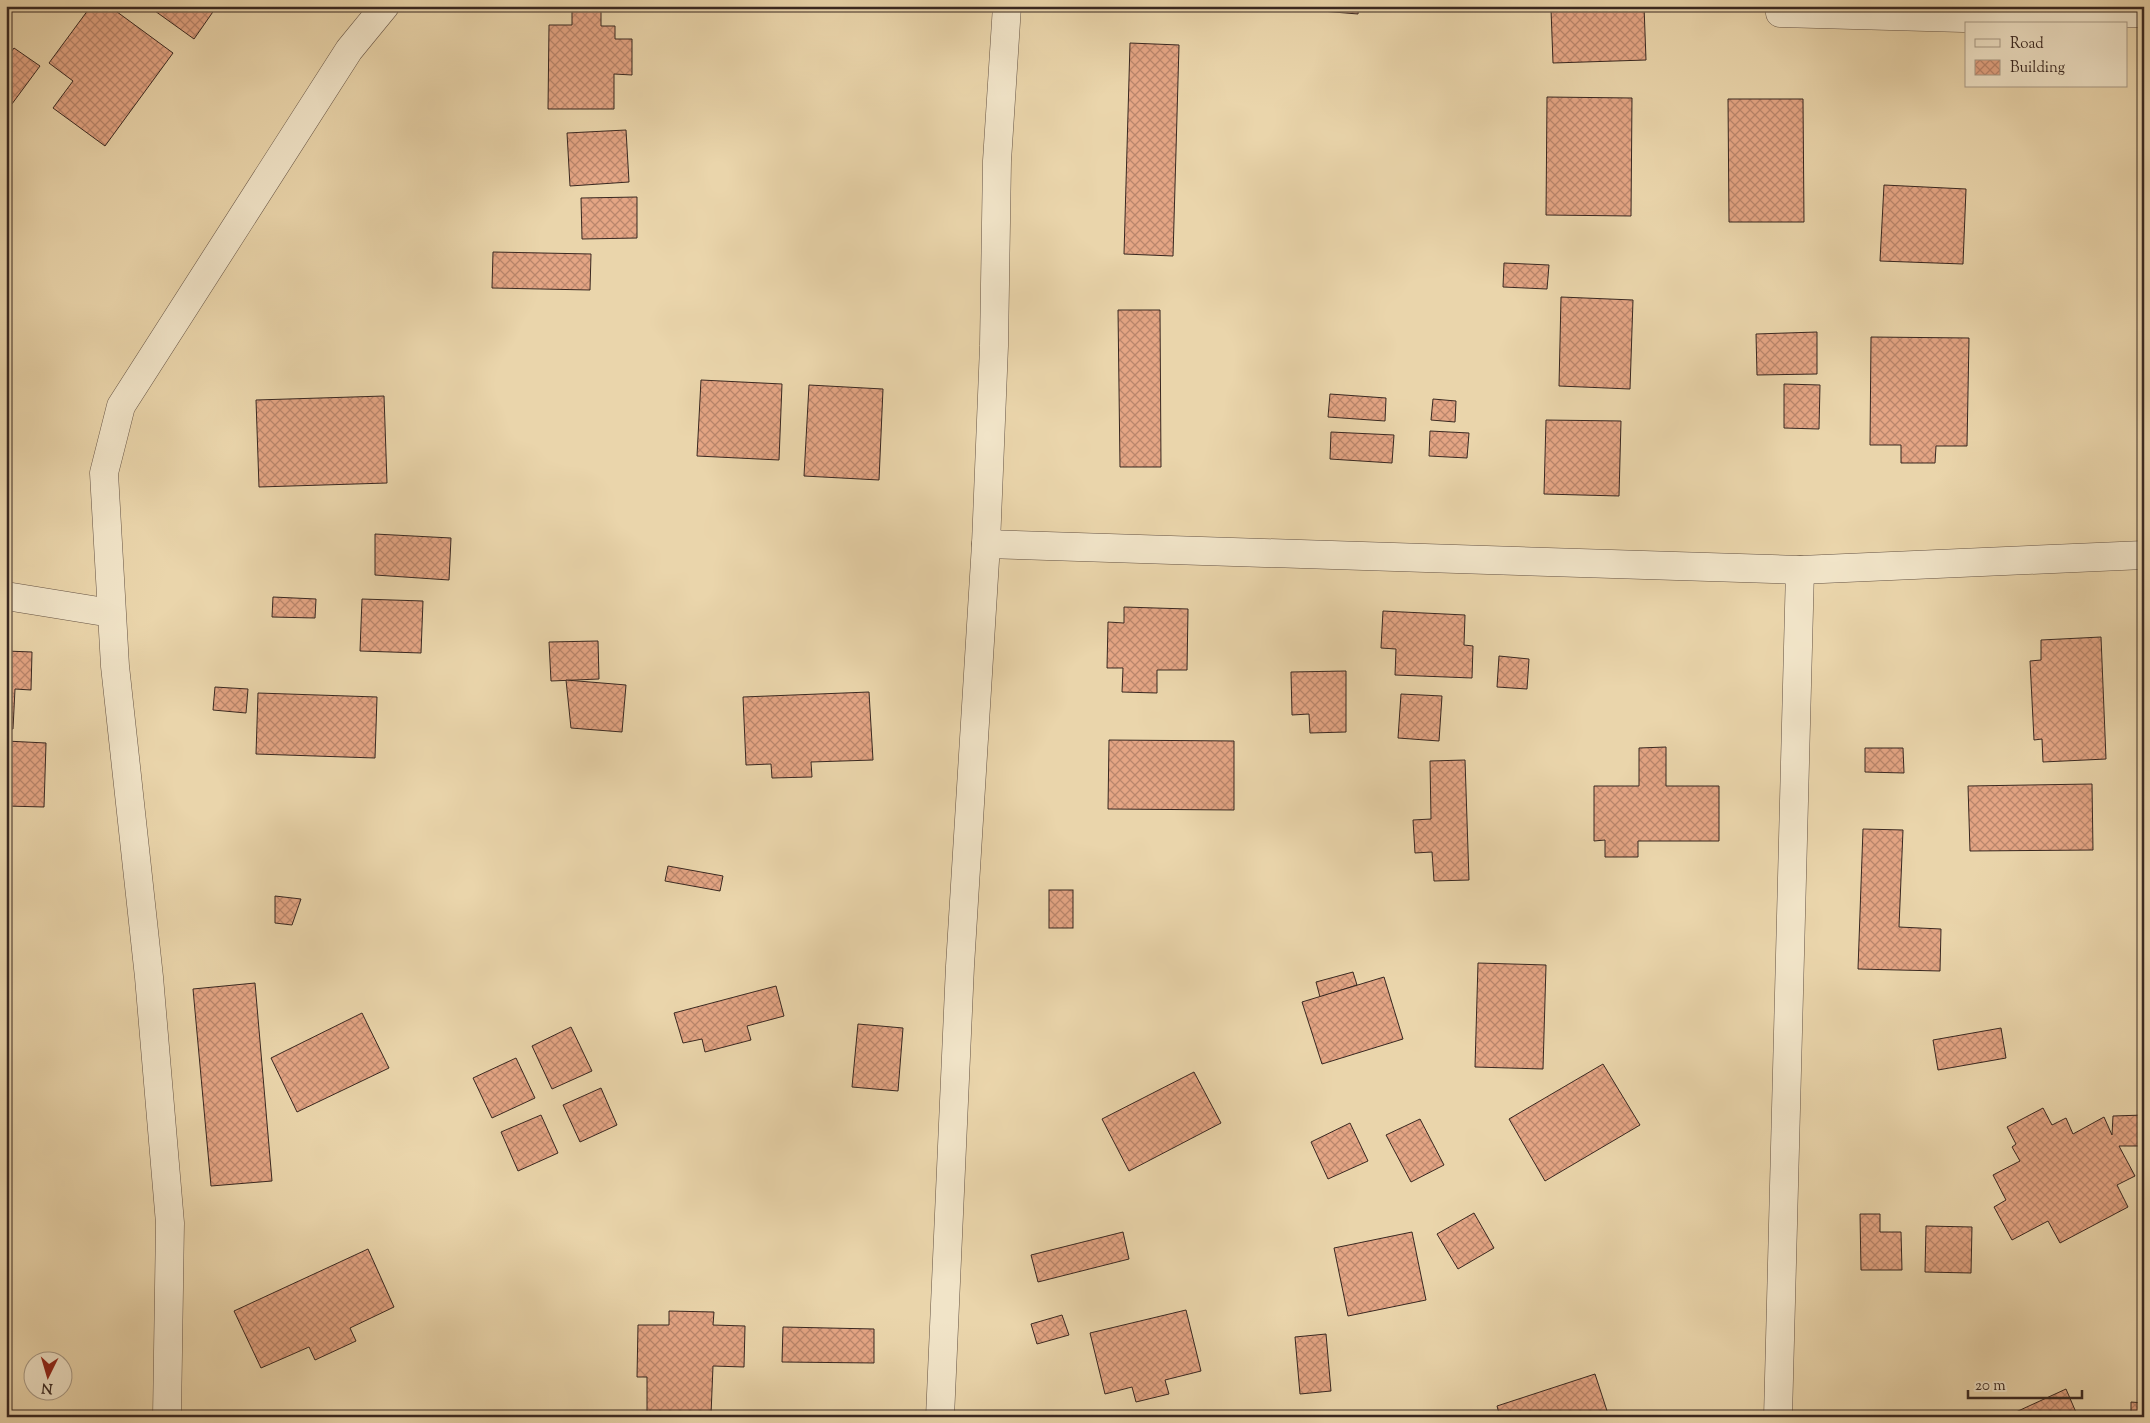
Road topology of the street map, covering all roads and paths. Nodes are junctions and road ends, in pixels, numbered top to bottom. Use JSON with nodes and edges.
{"nodes":[{"id":1,"x":386,"y":6,"type":"edge"},
{"id":2,"x":1007,"y":6,"type":"edge"},
{"id":3,"x":1779,"y":6,"type":"edge"},
{"id":4,"x":2144,"y":13,"type":"edge"},
{"id":5,"x":986,"y":544,"type":"junction"},
{"id":6,"x":2144,"y":555,"type":"edge"},
{"id":7,"x":1800,"y":570,"type":"junction"},
{"id":8,"x":6,"y":596,"type":"edge"},
{"id":9,"x":111,"y":613,"type":"junction"},
{"id":10,"x":167,"y":1417,"type":"edge"},
{"id":11,"x":940,"y":1417,"type":"edge"},
{"id":12,"x":1778,"y":1417,"type":"edge"}],
"edges":[{"from":1,"to":9,"type":"street"},
{"from":2,"to":5,"type":"street"},
{"from":3,"to":4,"type":"street"},
{"from":5,"to":7,"type":"street"},
{"from":5,"to":11,"type":"street"},
{"from":6,"to":7,"type":"street"},
{"from":7,"to":12,"type":"street"},
{"from":8,"to":9,"type":"street"},
{"from":9,"to":10,"type":"street"}]}
